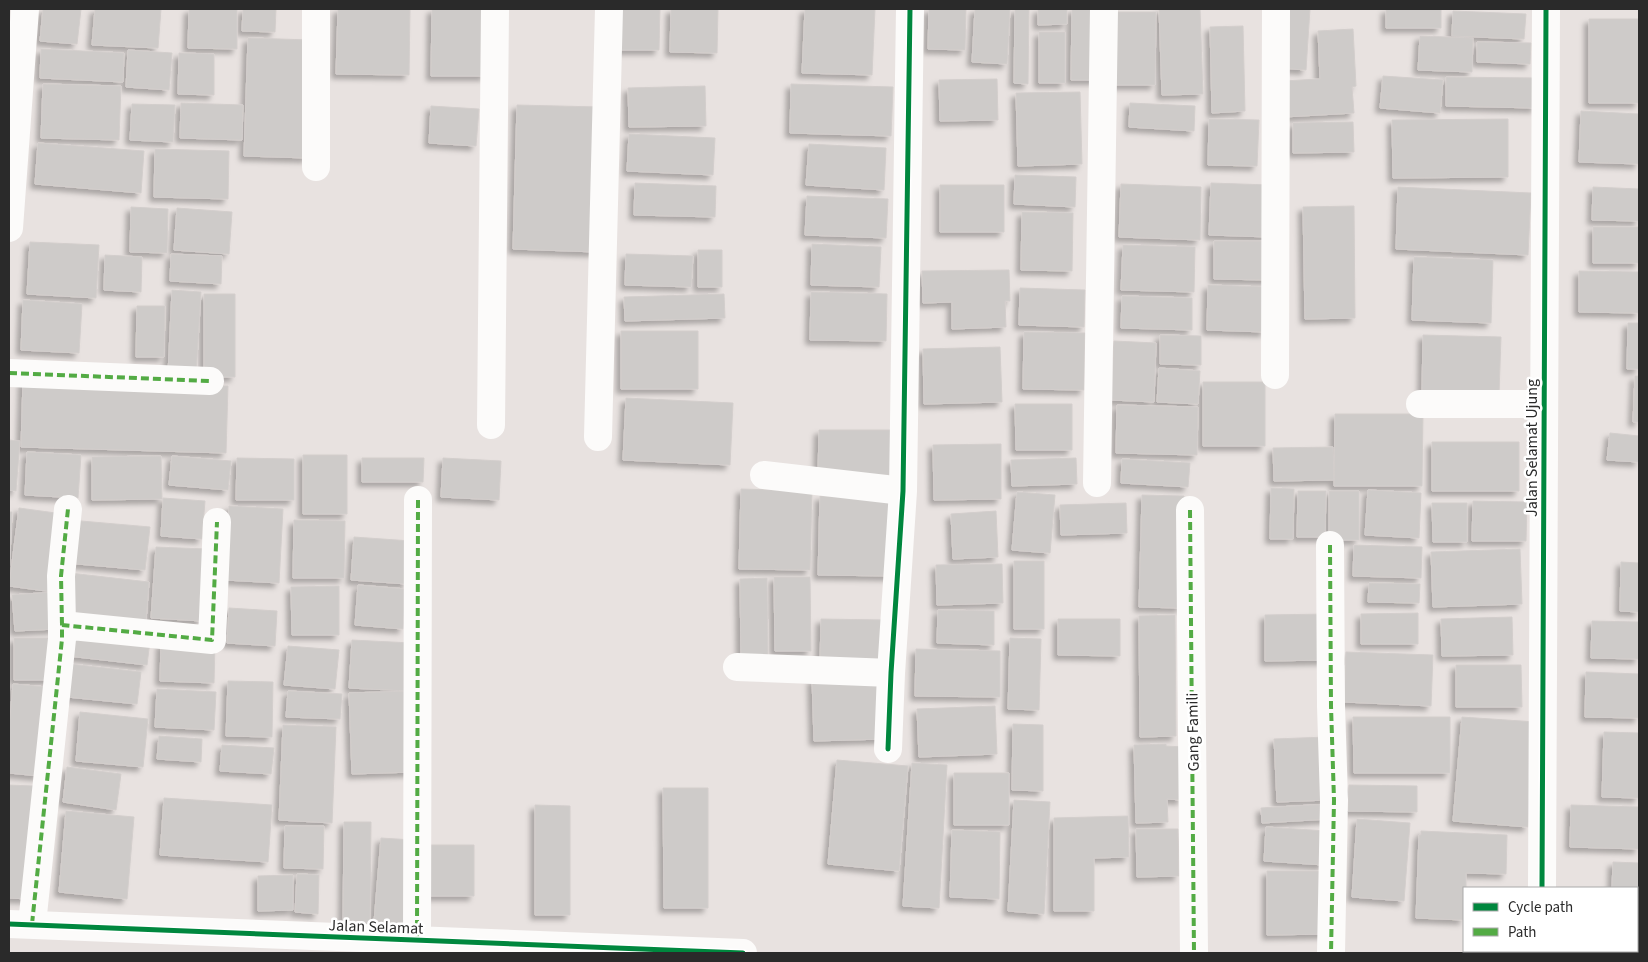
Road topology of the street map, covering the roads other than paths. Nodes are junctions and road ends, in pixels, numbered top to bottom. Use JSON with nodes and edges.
{"nodes":[{"id":1,"x":25,"y":9,"type":"edge"},
{"id":2,"x":316,"y":9,"type":"edge"},
{"id":3,"x":495,"y":9,"type":"edge"},
{"id":4,"x":608,"y":9,"type":"edge"},
{"id":5,"x":910,"y":9,"type":"edge"},
{"id":6,"x":1104,"y":9,"type":"edge"},
{"id":7,"x":1276,"y":9,"type":"edge"},
{"id":8,"x":1546,"y":9,"type":"edge"},
{"id":9,"x":316,"y":167,"type":"dead end"},
{"id":10,"x":9,"y":228,"type":"edge"},
{"id":11,"x":9,"y":373,"type":"edge"},
{"id":12,"x":1275,"y":374,"type":"dead end"},
{"id":13,"x":210,"y":381,"type":"dead end"},
{"id":14,"x":1420,"y":404,"type":"dead end"},
{"id":15,"x":1543,"y":404,"type":"junction"},
{"id":16,"x":490,"y":425,"type":"dead end"},
{"id":17,"x":598,"y":436,"type":"dead end"},
{"id":18,"x":764,"y":475,"type":"dead end"},
{"id":19,"x":1096,"y":482,"type":"dead end"},
{"id":20,"x":903,"y":491,"type":"junction"},
{"id":21,"x":418,"y":500,"type":"dead end"},
{"id":22,"x":68,"y":509,"type":"dead end"},
{"id":23,"x":1190,"y":510,"type":"dead end"},
{"id":24,"x":217,"y":522,"type":"dead end"},
{"id":25,"x":1330,"y":545,"type":"dead end"},
{"id":26,"x":62,"y":625,"type":"junction"},
{"id":27,"x":737,"y":667,"type":"dead end"},
{"id":28,"x":891,"y":673,"type":"junction"},
{"id":29,"x":888,"y":749,"type":"dead end"},
{"id":30,"x":1542,"y":887,"type":"edge"},
{"id":31,"x":20,"y":924,"type":"edge"},
{"id":32,"x":417,"y":940,"type":"junction"},
{"id":33,"x":231,"y":943,"type":"edge"},
{"id":34,"x":388,"y":947,"type":"edge"},
{"id":35,"x":484,"y":948,"type":"edge"},
{"id":36,"x":698,"y":952,"type":"edge"},
{"id":37,"x":743,"y":953,"type":"edge"},
{"id":38,"x":1194,"y":953,"type":"edge"},
{"id":39,"x":1331,"y":953,"type":"edge"}],
"edges":[{"from":1,"to":10,"type":"street"},
{"from":2,"to":9,"type":"street"},
{"from":3,"to":16,"type":"street"},
{"from":4,"to":17,"type":"street"},
{"from":5,"to":20,"type":"street"},
{"from":6,"to":19,"type":"street"},
{"from":7,"to":12,"type":"street"},
{"from":8,"to":15,"type":"street","name":"Jalan Selamat Ujung"},
{"from":11,"to":13,"type":"street"},
{"from":14,"to":15,"type":"street"},
{"from":15,"to":30,"type":"street","name":"Jalan Selamat Ujung"},
{"from":18,"to":20,"type":"street"},
{"from":20,"to":28,"type":"street"},
{"from":21,"to":32,"type":"street"},
{"from":22,"to":26,"type":"street"},
{"from":23,"to":38,"type":"street","name":"Gang Famili"},
{"from":24,"to":26,"type":"street"},
{"from":25,"to":39,"type":"street"},
{"from":26,"to":31,"type":"street"},
{"from":27,"to":28,"type":"street"},
{"from":28,"to":29,"type":"street"},
{"from":31,"to":33,"type":"street","name":"Jalan Selamat"},
{"from":32,"to":34,"type":"street","name":"Jalan Selamat"},
{"from":32,"to":35,"type":"street","name":"Jalan Selamat"},
{"from":33,"to":34,"type":"street","name":"Jalan Selamat"},
{"from":35,"to":36,"type":"street","name":"Jalan Selamat"},
{"from":36,"to":37,"type":"street","name":"Jalan Selamat"}]}
